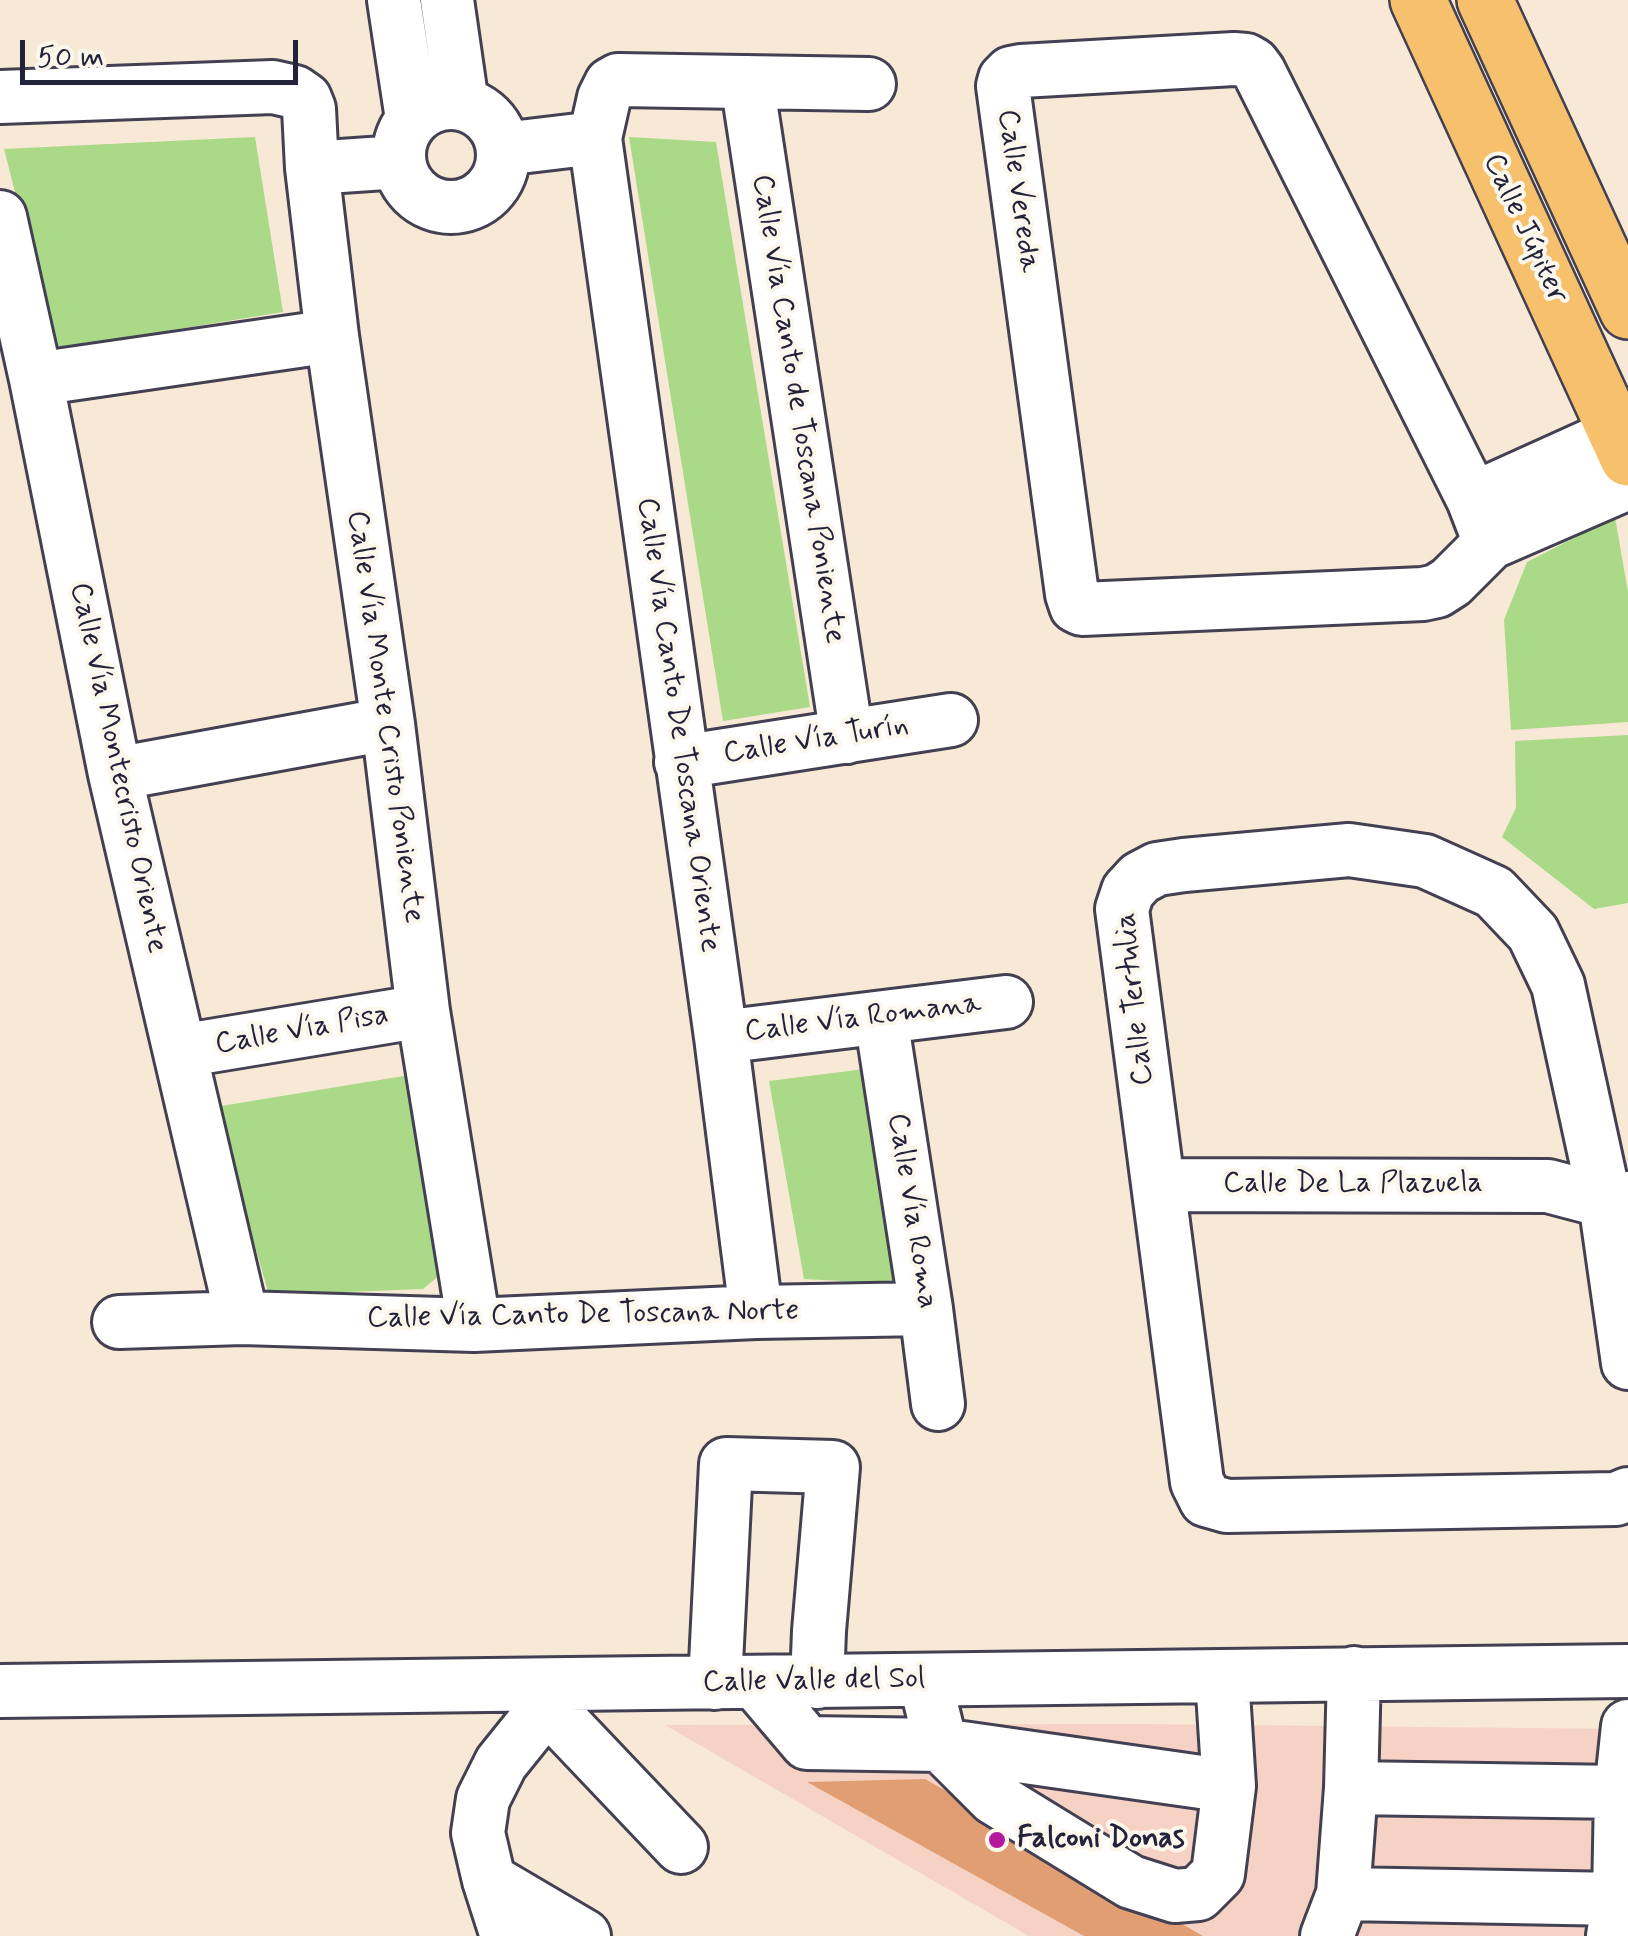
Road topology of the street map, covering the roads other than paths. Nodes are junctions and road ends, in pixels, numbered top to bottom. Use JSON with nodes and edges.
{"nodes":[{"id":1,"x":394,"y":0,"type":"edge"},
{"id":2,"x":446,"y":0,"type":"edge"},
{"id":3,"x":1418,"y":0,"type":"edge"},
{"id":4,"x":1485,"y":0,"type":"edge"},
{"id":5,"x":747,"y":82,"type":"junction"},
{"id":6,"x":869,"y":84,"type":"dead end"},
{"id":7,"x":0,"y":96,"type":"edge"},
{"id":8,"x":462,"y":104,"type":"junction"},
{"id":9,"x":595,"y":138,"type":"junction"},
{"id":10,"x":406,"y":141,"type":"junction"},
{"id":11,"x":503,"y":149,"type":"junction"},
{"id":12,"x":312,"y":168,"type":"junction"},
{"id":13,"x":0,"y":217,"type":"edge"},
{"id":14,"x":1628,"y":310,"type":"edge"},
{"id":15,"x":332,"y":336,"type":"junction"},
{"id":16,"x":36,"y":379,"type":"junction"},
{"id":17,"x":1626,"y":451,"type":"edge"},
{"id":18,"x":1481,"y":521,"type":"junction"},
{"id":19,"x":952,"y":720,"type":"dead end"},
{"id":20,"x":388,"y":724,"type":"junction"},
{"id":21,"x":847,"y":737,"type":"junction"},
{"id":22,"x":681,"y":762,"type":"junction"},
{"id":23,"x":115,"y":774,"type":"junction"},
{"id":24,"x":1006,"y":1002,"type":"dead end"},
{"id":25,"x":423,"y":1011,"type":"junction"},
{"id":26,"x":881,"y":1018,"type":"junction"},
{"id":27,"x":721,"y":1036,"type":"junction"},
{"id":28,"x":180,"y":1052,"type":"junction"},
{"id":29,"x":1614,"y":1177,"type":"edge"},
{"id":30,"x":1159,"y":1185,"type":"junction"},
{"id":31,"x":926,"y":1309,"type":"junction"},
{"id":32,"x":756,"y":1312,"type":"junction"},
{"id":33,"x":242,"y":1318,"type":"junction"},
{"id":34,"x":119,"y":1322,"type":"dead end"},
{"id":35,"x":474,"y":1325,"type":"junction"},
{"id":36,"x":1628,"y":1362,"type":"edge"},
{"id":37,"x":938,"y":1404,"type":"dead end"},
{"id":38,"x":1628,"y":1494,"type":"edge"},
{"id":39,"x":1628,"y":1672,"type":"edge"},
{"id":40,"x":1354,"y":1673,"type":"junction"},
{"id":41,"x":1222,"y":1676,"type":"junction"},
{"id":42,"x":925,"y":1680,"type":"junction"},
{"id":43,"x":817,"y":1682,"type":"junction"},
{"id":44,"x":735,"y":1683,"type":"junction"},
{"id":45,"x":0,"y":1692,"type":"edge"},
{"id":46,"x":555,"y":1696,"type":"junction"},
{"id":47,"x":1628,"y":1726,"type":"edge"},
{"id":48,"x":941,"y":1746,"type":"junction"},
{"id":49,"x":1229,"y":1786,"type":"junction"},
{"id":50,"x":1351,"y":1788,"type":"junction"},
{"id":51,"x":1621,"y":1792,"type":"junction"},
{"id":52,"x":681,"y":1848,"type":"dead end"},
{"id":53,"x":488,"y":1880,"type":"junction"},
{"id":54,"x":1335,"y":1915,"type":"edge"},
{"id":55,"x":1616,"y":1918,"type":"edge"},
{"id":56,"x":507,"y":1936,"type":"edge"},
{"id":57,"x":584,"y":1936,"type":"edge"}],
"edges":[{"from":1,"to":10,"type":"street"},
{"from":2,"to":8,"type":"street"},
{"from":3,"to":17,"type":"main road","name":"Calle Júpiter"},
{"from":4,"to":14,"type":"main road","name":"Calle Júpiter"},
{"from":5,"to":6,"type":"street"},
{"from":5,"to":9,"type":"street"},
{"from":5,"to":21,"type":"street","name":"Calle Vía Canto de Toscana Poniente"},
{"from":7,"to":12,"type":"street","name":"Calle Vía Monte Cristo Poniente"},
{"from":8,"to":10,"type":"street"},
{"from":8,"to":11,"type":"street"},
{"from":9,"to":11,"type":"street"},
{"from":9,"to":22,"type":"street","name":"Calle Vía Canto De Toscana Oriente"},
{"from":10,"to":11,"type":"street"},
{"from":10,"to":12,"type":"street"},
{"from":12,"to":15,"type":"street","name":"Calle Vía Monte Cristo Poniente"},
{"from":13,"to":16,"type":"street","name":"Calle Vía Montecristo Oriente"},
{"from":15,"to":16,"type":"street"},
{"from":15,"to":20,"type":"street","name":"Calle Vía Monte Cristo Poniente"},
{"from":16,"to":23,"type":"street","name":"Calle Vía Montecristo Oriente"},
{"from":17,"to":18,"type":"street","name":"Calle Vereda"},
{"from":18,"to":18,"type":"street","name":"Calle Vereda"},
{"from":19,"to":21,"type":"street","name":"Calle Vía Turín"},
{"from":20,"to":23,"type":"street"},
{"from":20,"to":25,"type":"street","name":"Calle Vía Monte Cristo Poniente"},
{"from":21,"to":22,"type":"street","name":"Calle Vía Turín"},
{"from":22,"to":27,"type":"street","name":"Calle Vía Canto De Toscana Oriente"},
{"from":23,"to":28,"type":"street","name":"Calle Vía Montecristo Oriente"},
{"from":24,"to":26,"type":"street","name":"Calle Vía Romana"},
{"from":25,"to":28,"type":"street","name":"Calle Vía Pisa"},
{"from":25,"to":35,"type":"street","name":"Calle Vía Monte Cristo Poniente"},
{"from":26,"to":27,"type":"street","name":"Calle Vía Romana"},
{"from":26,"to":31,"type":"street","name":"Calle Vía Roma"},
{"from":27,"to":32,"type":"street","name":"Calle Vía Canto De Toscana Oriente"},
{"from":28,"to":33,"type":"street","name":"Calle Vía Montecristo Oriente"},
{"from":29,"to":30,"type":"street","name":"Calle De La Plazuela"},
{"from":29,"to":30,"type":"street","name":"Calle Tertulia"},
{"from":29,"to":36,"type":"street","name":"Calle Tertulia"},
{"from":30,"to":38,"type":"street","name":"Calle Tertulia"},
{"from":31,"to":32,"type":"street","name":"Calle Vía Canto De Toscana Norte"},
{"from":31,"to":37,"type":"street","name":"Calle Vía Roma"},
{"from":32,"to":35,"type":"street","name":"Calle Vía Canto De Toscana Norte"},
{"from":33,"to":34,"type":"street","name":"Calle Vía Canto De Toscana Norte"},
{"from":33,"to":35,"type":"street","name":"Calle Vía Canto De Toscana Norte"},
{"from":39,"to":40,"type":"street","name":"Calle Valle del Sol"},
{"from":40,"to":41,"type":"street","name":"Calle Valle del Sol"},
{"from":40,"to":50,"type":"street"},
{"from":41,"to":42,"type":"street","name":"Calle Valle del Sol"},
{"from":41,"to":49,"type":"street"},
{"from":42,"to":43,"type":"street","name":"Calle Valle del Sol"},
{"from":42,"to":48,"type":"street"},
{"from":43,"to":44,"type":"street","name":"Calle Valle del Sol"},
{"from":43,"to":44,"type":"street"},
{"from":44,"to":46,"type":"street","name":"Calle Valle del Sol"},
{"from":44,"to":48,"type":"street"},
{"from":45,"to":46,"type":"street","name":"Calle Valle del Sol"},
{"from":46,"to":52,"type":"street"},
{"from":46,"to":53,"type":"street"},
{"from":47,"to":51,"type":"street"},
{"from":48,"to":49,"type":"street"},
{"from":48,"to":49,"type":"street"},
{"from":50,"to":51,"type":"street"},
{"from":50,"to":54,"type":"street"},
{"from":51,"to":55,"type":"street"},
{"from":53,"to":56,"type":"street"},
{"from":53,"to":57,"type":"street"},
{"from":54,"to":55,"type":"street"}]}
